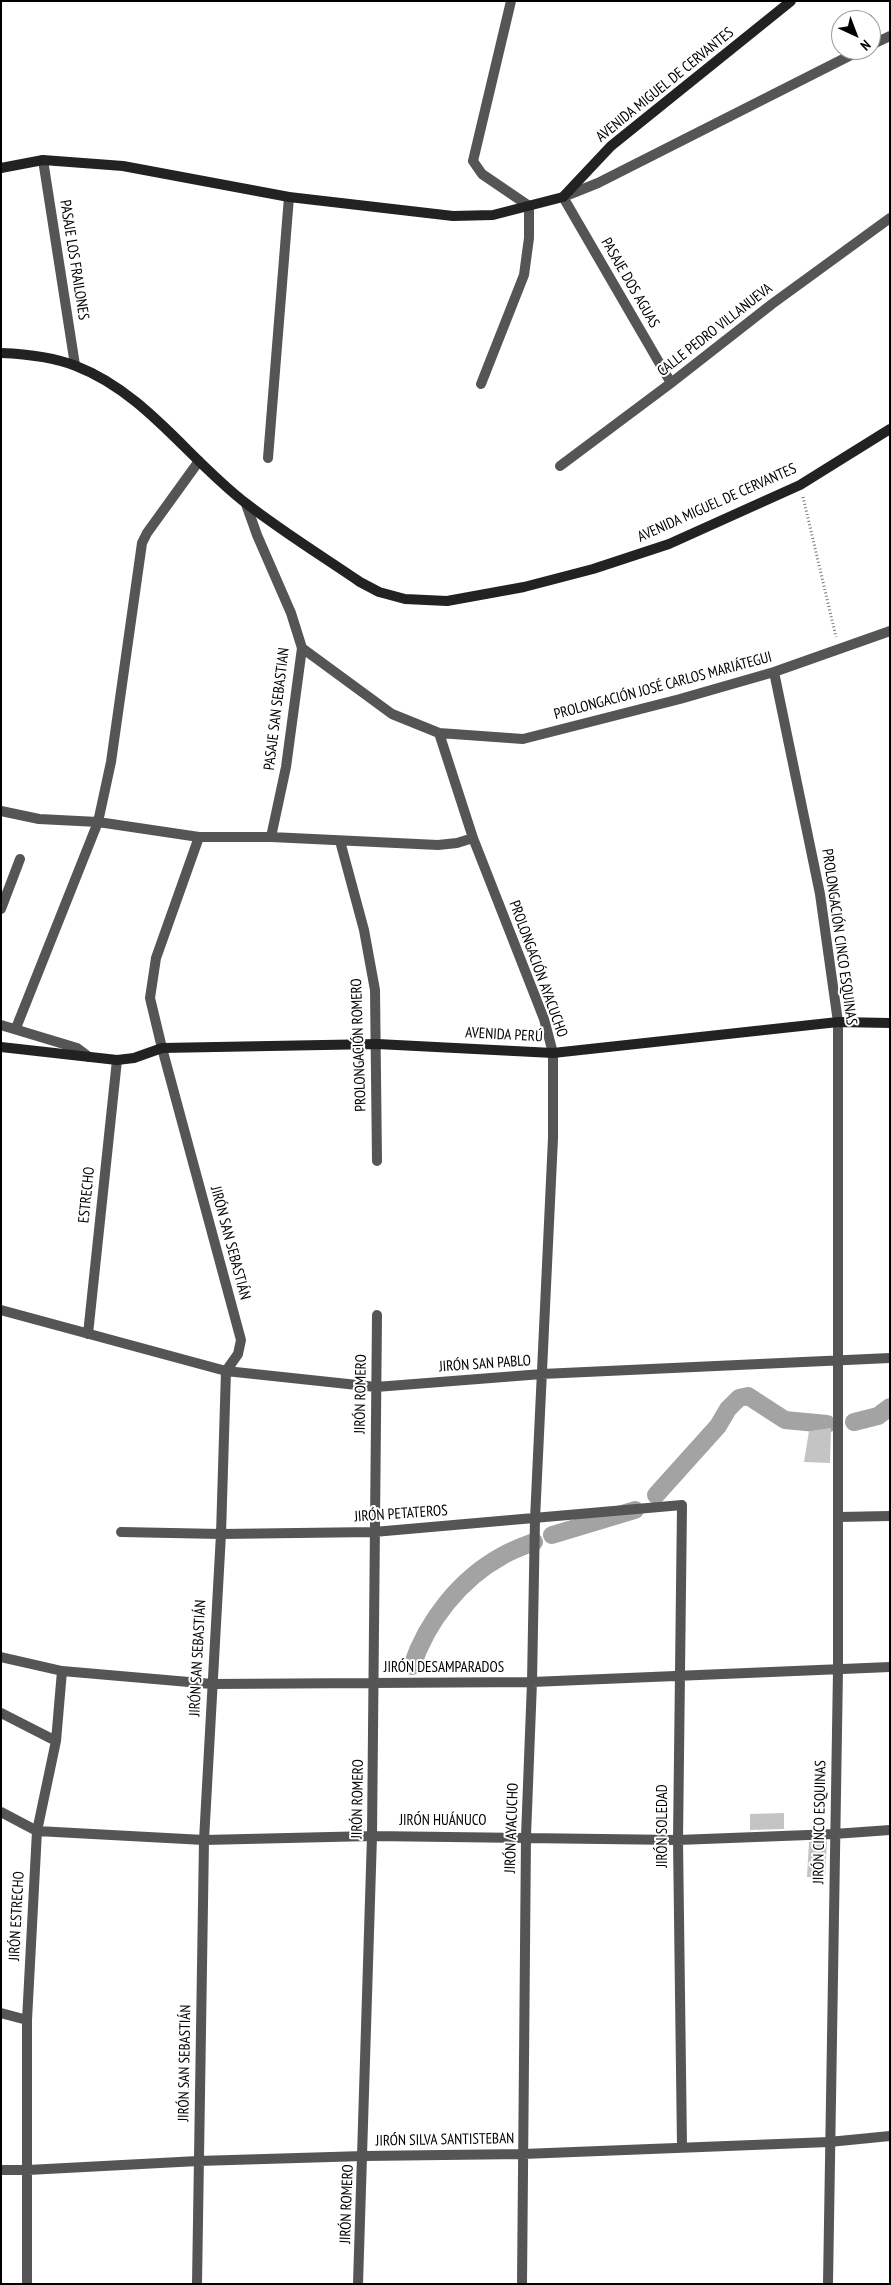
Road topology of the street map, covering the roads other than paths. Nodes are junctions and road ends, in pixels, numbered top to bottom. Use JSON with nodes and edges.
{"nodes":[{"id":1,"x":511,"y":1,"type":"edge"},
{"id":2,"x":791,"y":1,"type":"edge"},
{"id":3,"x":841,"y":60,"type":"edge"},
{"id":4,"x":44,"y":160,"type":"junction"},
{"id":5,"x":1,"y":168,"type":"edge"},
{"id":6,"x":289,"y":197,"type":"junction"},
{"id":7,"x":563,"y":197,"type":"junction"},
{"id":8,"x":529,"y":206,"type":"junction"},
{"id":9,"x":890,"y":218,"type":"edge"},
{"id":10,"x":1,"y":353,"type":"edge"},
{"id":11,"x":75,"y":365,"type":"junction"},
{"id":12,"x":671,"y":383,"type":"junction"},
{"id":13,"x":481,"y":384,"type":"dead end"},
{"id":14,"x":890,"y":429,"type":"edge"},
{"id":15,"x":268,"y":458,"type":"dead end"},
{"id":16,"x":199,"y":460,"type":"junction"},
{"id":17,"x":560,"y":466,"type":"dead end"},
{"id":18,"x":246,"y":504,"type":"junction"},
{"id":19,"x":890,"y":631,"type":"edge"},
{"id":20,"x":302,"y":648,"type":"junction"},
{"id":21,"x":774,"y":672,"type":"junction"},
{"id":22,"x":439,"y":733,"type":"junction"},
{"id":23,"x":1,"y":811,"type":"edge"},
{"id":24,"x":98,"y":822,"type":"junction"},
{"id":25,"x":199,"y":837,"type":"junction"},
{"id":26,"x":271,"y":837,"type":"junction"},
{"id":27,"x":473,"y":838,"type":"junction"},
{"id":28,"x":340,"y":841,"type":"junction"},
{"id":29,"x":20,"y":859,"type":"dead end"},
{"id":30,"x":1,"y":909,"type":"edge"},
{"id":31,"x":838,"y":1022,"type":"junction"},
{"id":32,"x":890,"y":1023,"type":"edge"},
{"id":33,"x":1,"y":1025,"type":"edge"},
{"id":34,"x":16,"y":1028,"type":"junction"},
{"id":35,"x":376,"y":1044,"type":"junction"},
{"id":36,"x":1,"y":1047,"type":"edge"},
{"id":37,"x":162,"y":1048,"type":"junction"},
{"id":38,"x":553,"y":1053,"type":"junction"},
{"id":39,"x":88,"y":1057,"type":"junction"},
{"id":40,"x":116,"y":1060,"type":"junction"},
{"id":41,"x":377,"y":1161,"type":"dead end"},
{"id":42,"x":1,"y":1310,"type":"edge"},
{"id":43,"x":377,"y":1315,"type":"dead end"},
{"id":44,"x":88,"y":1334,"type":"junction"},
{"id":45,"x":890,"y":1358,"type":"edge"},
{"id":46,"x":837,"y":1361,"type":"junction"},
{"id":47,"x":226,"y":1371,"type":"junction"},
{"id":48,"x":542,"y":1374,"type":"junction"},
{"id":49,"x":376,"y":1387,"type":"junction"},
{"id":50,"x":682,"y":1505,"type":"joint"},
{"id":51,"x":890,"y":1516,"type":"edge"},
{"id":52,"x":839,"y":1517,"type":"junction"},
{"id":53,"x":535,"y":1519,"type":"junction"},
{"id":54,"x":121,"y":1532,"type":"dead end"},
{"id":55,"x":374,"y":1532,"type":"junction"},
{"id":56,"x":221,"y":1534,"type":"junction"},
{"id":57,"x":1,"y":1657,"type":"edge"},
{"id":58,"x":890,"y":1667,"type":"edge"},
{"id":59,"x":838,"y":1670,"type":"junction"},
{"id":60,"x":62,"y":1672,"type":"junction"},
{"id":61,"x":680,"y":1676,"type":"junction"},
{"id":62,"x":532,"y":1682,"type":"junction"},
{"id":63,"x":212,"y":1684,"type":"junction"},
{"id":64,"x":374,"y":1684,"type":"junction"},
{"id":65,"x":1,"y":1713,"type":"edge"},
{"id":66,"x":56,"y":1741,"type":"junction"},
{"id":67,"x":1,"y":1812,"type":"edge"},
{"id":68,"x":890,"y":1830,"type":"edge"},
{"id":69,"x":37,"y":1831,"type":"junction"},
{"id":70,"x":834,"y":1834,"type":"junction"},
{"id":71,"x":372,"y":1836,"type":"junction"},
{"id":72,"x":526,"y":1836,"type":"junction"},
{"id":73,"x":204,"y":1840,"type":"junction"},
{"id":74,"x":678,"y":1840,"type":"junction"},
{"id":75,"x":1,"y":2013,"type":"edge"},
{"id":76,"x":27,"y":2020,"type":"junction"},
{"id":77,"x":890,"y":2136,"type":"edge"},
{"id":78,"x":829,"y":2142,"type":"junction"},
{"id":79,"x":682,"y":2147,"type":"junction"},
{"id":80,"x":523,"y":2154,"type":"junction"},
{"id":81,"x":364,"y":2156,"type":"junction"},
{"id":82,"x":198,"y":2161,"type":"junction"},
{"id":83,"x":1,"y":2170,"type":"edge"},
{"id":84,"x":28,"y":2170,"type":"junction"},
{"id":85,"x":27,"y":2284,"type":"edge"},
{"id":86,"x":197,"y":2284,"type":"edge"},
{"id":87,"x":358,"y":2284,"type":"edge"},
{"id":88,"x":522,"y":2284,"type":"edge"},
{"id":89,"x":828,"y":2284,"type":"edge"}],
"edges":[{"from":1,"to":8,"type":"street"},
{"from":2,"to":7,"type":"street","name":"AVENIDA MIGUEL DE CERVANTES"},
{"from":3,"to":7,"type":"street"},
{"from":4,"to":5,"type":"street"},
{"from":4,"to":6,"type":"street"},
{"from":4,"to":11,"type":"street","name":"PASAJE LOS FRAILONES"},
{"from":6,"to":8,"type":"street"},
{"from":6,"to":15,"type":"street"},
{"from":7,"to":8,"type":"street"},
{"from":7,"to":12,"type":"street","name":"PASAJE DOS AGUAS"},
{"from":8,"to":13,"type":"street"},
{"from":9,"to":12,"type":"street","name":"CALLE PEDRO VILLANUEVA"},
{"from":10,"to":11,"type":"street","name":"AVENIDA MIGUEL DE CERVANTES"},
{"from":11,"to":16,"type":"street","name":"AVENIDA MIGUEL DE CERVANTES"},
{"from":12,"to":17,"type":"street","name":"CALLE PEDRO VILLANUEVA"},
{"from":14,"to":18,"type":"street","name":"AVENIDA MIGUEL DE CERVANTES"},
{"from":16,"to":18,"type":"street","name":"AVENIDA MIGUEL DE CERVANTES"},
{"from":16,"to":24,"type":"street"},
{"from":18,"to":20,"type":"street","name":"PASAJE SAN SEBASTIAN"},
{"from":19,"to":21,"type":"street","name":"PROLONGACIÓN JOSÉ CARLOS MARIÁTEGUI"},
{"from":20,"to":22,"type":"street","name":"PROLONGACIÓN JOSÉ CARLOS MARIÁTEGUI"},
{"from":20,"to":26,"type":"street","name":"PASAJE SAN SEBASTIAN"},
{"from":21,"to":22,"type":"street","name":"PROLONGACIÓN JOSÉ CARLOS MARIÁTEGUI"},
{"from":21,"to":31,"type":"street","name":"PROLONGACIÓN CINCO ESQUINAS"},
{"from":22,"to":27,"type":"street","name":"PROLONGACIÓN AYACUCHO"},
{"from":23,"to":24,"type":"street"},
{"from":24,"to":25,"type":"street"},
{"from":24,"to":34,"type":"street"},
{"from":25,"to":26,"type":"street"},
{"from":25,"to":37,"type":"street","name":"JIRÓN SAN SEBASTIÁN"},
{"from":26,"to":28,"type":"street"},
{"from":27,"to":28,"type":"street"},
{"from":27,"to":38,"type":"street","name":"PROLONGACIÓN AYACUCHO"},
{"from":28,"to":35,"type":"street","name":"PROLONGACIÓN ROMERO"},
{"from":29,"to":30,"type":"street"},
{"from":31,"to":32,"type":"street","name":"AVENIDA PERÚ"},
{"from":31,"to":38,"type":"street","name":"AVENIDA PERÚ"},
{"from":31,"to":46,"type":"street","name":"PROLONGACIÓN CINCO ESQUINAS"},
{"from":33,"to":34,"type":"street"},
{"from":34,"to":39,"type":"street"},
{"from":35,"to":37,"type":"street","name":"AVENIDA PERÚ"},
{"from":35,"to":38,"type":"street","name":"AVENIDA PERÚ"},
{"from":35,"to":41,"type":"street","name":"PROLONGACIÓN ROMERO"},
{"from":36,"to":39,"type":"street","name":"AVENIDA PERÚ"},
{"from":37,"to":40,"type":"street","name":"AVENIDA PERÚ"},
{"from":37,"to":47,"type":"street","name":"JIRÓN SAN SEBASTIÁN"},
{"from":38,"to":48,"type":"street","name":"PROLONGACIÓN AYACUCHO"},
{"from":39,"to":40,"type":"street","name":"AVENIDA PERÚ"},
{"from":40,"to":44,"type":"street","name":"ESTRECHO"},
{"from":42,"to":44,"type":"street","name":"JIRÓN SAN PABLO"},
{"from":43,"to":49,"type":"street","name":"JIRÓN ROMERO"},
{"from":44,"to":47,"type":"street","name":"JIRÓN SAN PABLO"},
{"from":45,"to":46,"type":"street","name":"JIRÓN SAN PABLO"},
{"from":46,"to":48,"type":"street","name":"JIRÓN SAN PABLO"},
{"from":46,"to":52,"type":"street","name":"JIRÓN CINCO ESQUINAS"},
{"from":47,"to":49,"type":"street","name":"JIRÓN SAN PABLO"},
{"from":47,"to":56,"type":"street","name":"JIRÓN SAN SEBASTIÁN"},
{"from":48,"to":49,"type":"street","name":"JIRÓN SAN PABLO"},
{"from":48,"to":53,"type":"street","name":"JIRÓN AYACUCHO"},
{"from":49,"to":55,"type":"street","name":"JIRÓN ROMERO"},
{"from":50,"to":53,"type":"street","name":"JIRÓN PETATEROS"},
{"from":50,"to":61,"type":"street","name":"JIRÓN SOLEDAD"},
{"from":51,"to":52,"type":"street"},
{"from":52,"to":59,"type":"street","name":"JIRÓN CINCO ESQUINAS"},
{"from":53,"to":55,"type":"street","name":"JIRÓN PETATEROS"},
{"from":53,"to":62,"type":"street","name":"JIRÓN AYACUCHO"},
{"from":54,"to":56,"type":"street","name":"JIRÓN PETATEROS"},
{"from":55,"to":56,"type":"street","name":"JIRÓN PETATEROS"},
{"from":55,"to":64,"type":"street","name":"JIRÓN ROMERO"},
{"from":56,"to":63,"type":"street","name":"JIRÓN SAN SEBASTIÁN"},
{"from":57,"to":60,"type":"street","name":"JIRÓN DESAMPARADOS"},
{"from":58,"to":59,"type":"street","name":"JIRÓN DESAMPARADOS"},
{"from":59,"to":61,"type":"street","name":"JIRÓN DESAMPARADOS"},
{"from":59,"to":70,"type":"street","name":"JIRÓN CINCO ESQUINAS"},
{"from":60,"to":63,"type":"street","name":"JIRÓN DESAMPARADOS"},
{"from":60,"to":66,"type":"street","name":"JIRÓN ESTRECHO"},
{"from":61,"to":62,"type":"street","name":"JIRÓN DESAMPARADOS"},
{"from":61,"to":74,"type":"street","name":"JIRÓN SOLEDAD"},
{"from":62,"to":64,"type":"street","name":"JIRÓN DESAMPARADOS"},
{"from":62,"to":72,"type":"street","name":"JIRÓN AYACUCHO"},
{"from":63,"to":64,"type":"street","name":"JIRÓN DESAMPARADOS"},
{"from":63,"to":73,"type":"street","name":"JIRÓN SAN SEBASTIÁN"},
{"from":64,"to":71,"type":"street","name":"JIRÓN ROMERO"},
{"from":65,"to":66,"type":"street"},
{"from":66,"to":69,"type":"street","name":"JIRÓN ESTRECHO"},
{"from":67,"to":69,"type":"street","name":"JIRÓN HUÁNUCO"},
{"from":68,"to":70,"type":"street","name":"JIRÓN HUÁNUCO"},
{"from":69,"to":73,"type":"street","name":"JIRÓN HUÁNUCO"},
{"from":69,"to":76,"type":"street","name":"JIRÓN ESTRECHO"},
{"from":70,"to":74,"type":"street","name":"JIRÓN HUÁNUCO"},
{"from":70,"to":78,"type":"street","name":"JIRÓN CINCO ESQUINAS"},
{"from":71,"to":72,"type":"street","name":"JIRÓN HUÁNUCO"},
{"from":71,"to":73,"type":"street","name":"JIRÓN HUÁNUCO"},
{"from":71,"to":81,"type":"street","name":"JIRÓN ROMERO"},
{"from":72,"to":74,"type":"street","name":"JIRÓN HUÁNUCO"},
{"from":72,"to":80,"type":"street","name":"JIRÓN AYACUCHO"},
{"from":73,"to":82,"type":"street","name":"JIRÓN SAN SEBASTIÁN"},
{"from":74,"to":79,"type":"street","name":"JIRÓN SOLEDAD"},
{"from":75,"to":76,"type":"street"},
{"from":76,"to":84,"type":"street","name":"JIRÓN ESTRECHO"},
{"from":77,"to":78,"type":"street","name":"JIRÓN SILVA SANTISTEBAN"},
{"from":78,"to":79,"type":"street","name":"JIRÓN SILVA SANTISTEBAN"},
{"from":78,"to":89,"type":"street","name":"JIRÓN CINCO ESQUINAS"},
{"from":79,"to":80,"type":"street","name":"JIRÓN SILVA SANTISTEBAN"},
{"from":80,"to":81,"type":"street","name":"JIRÓN SILVA SANTISTEBAN"},
{"from":80,"to":88,"type":"street","name":"JIRÓN AYACUCHO"},
{"from":81,"to":82,"type":"street","name":"JIRÓN SILVA SANTISTEBAN"},
{"from":81,"to":87,"type":"street","name":"JIRÓN ROMERO"},
{"from":82,"to":84,"type":"street","name":"JIRÓN SILVA SANTISTEBAN"},
{"from":82,"to":86,"type":"street","name":"JIRÓN SAN SEBASTIÁN"},
{"from":83,"to":84,"type":"street","name":"JIRÓN SILVA SANTISTEBAN"},
{"from":84,"to":85,"type":"street","name":"JIRÓN ESTRECHO"}]}
